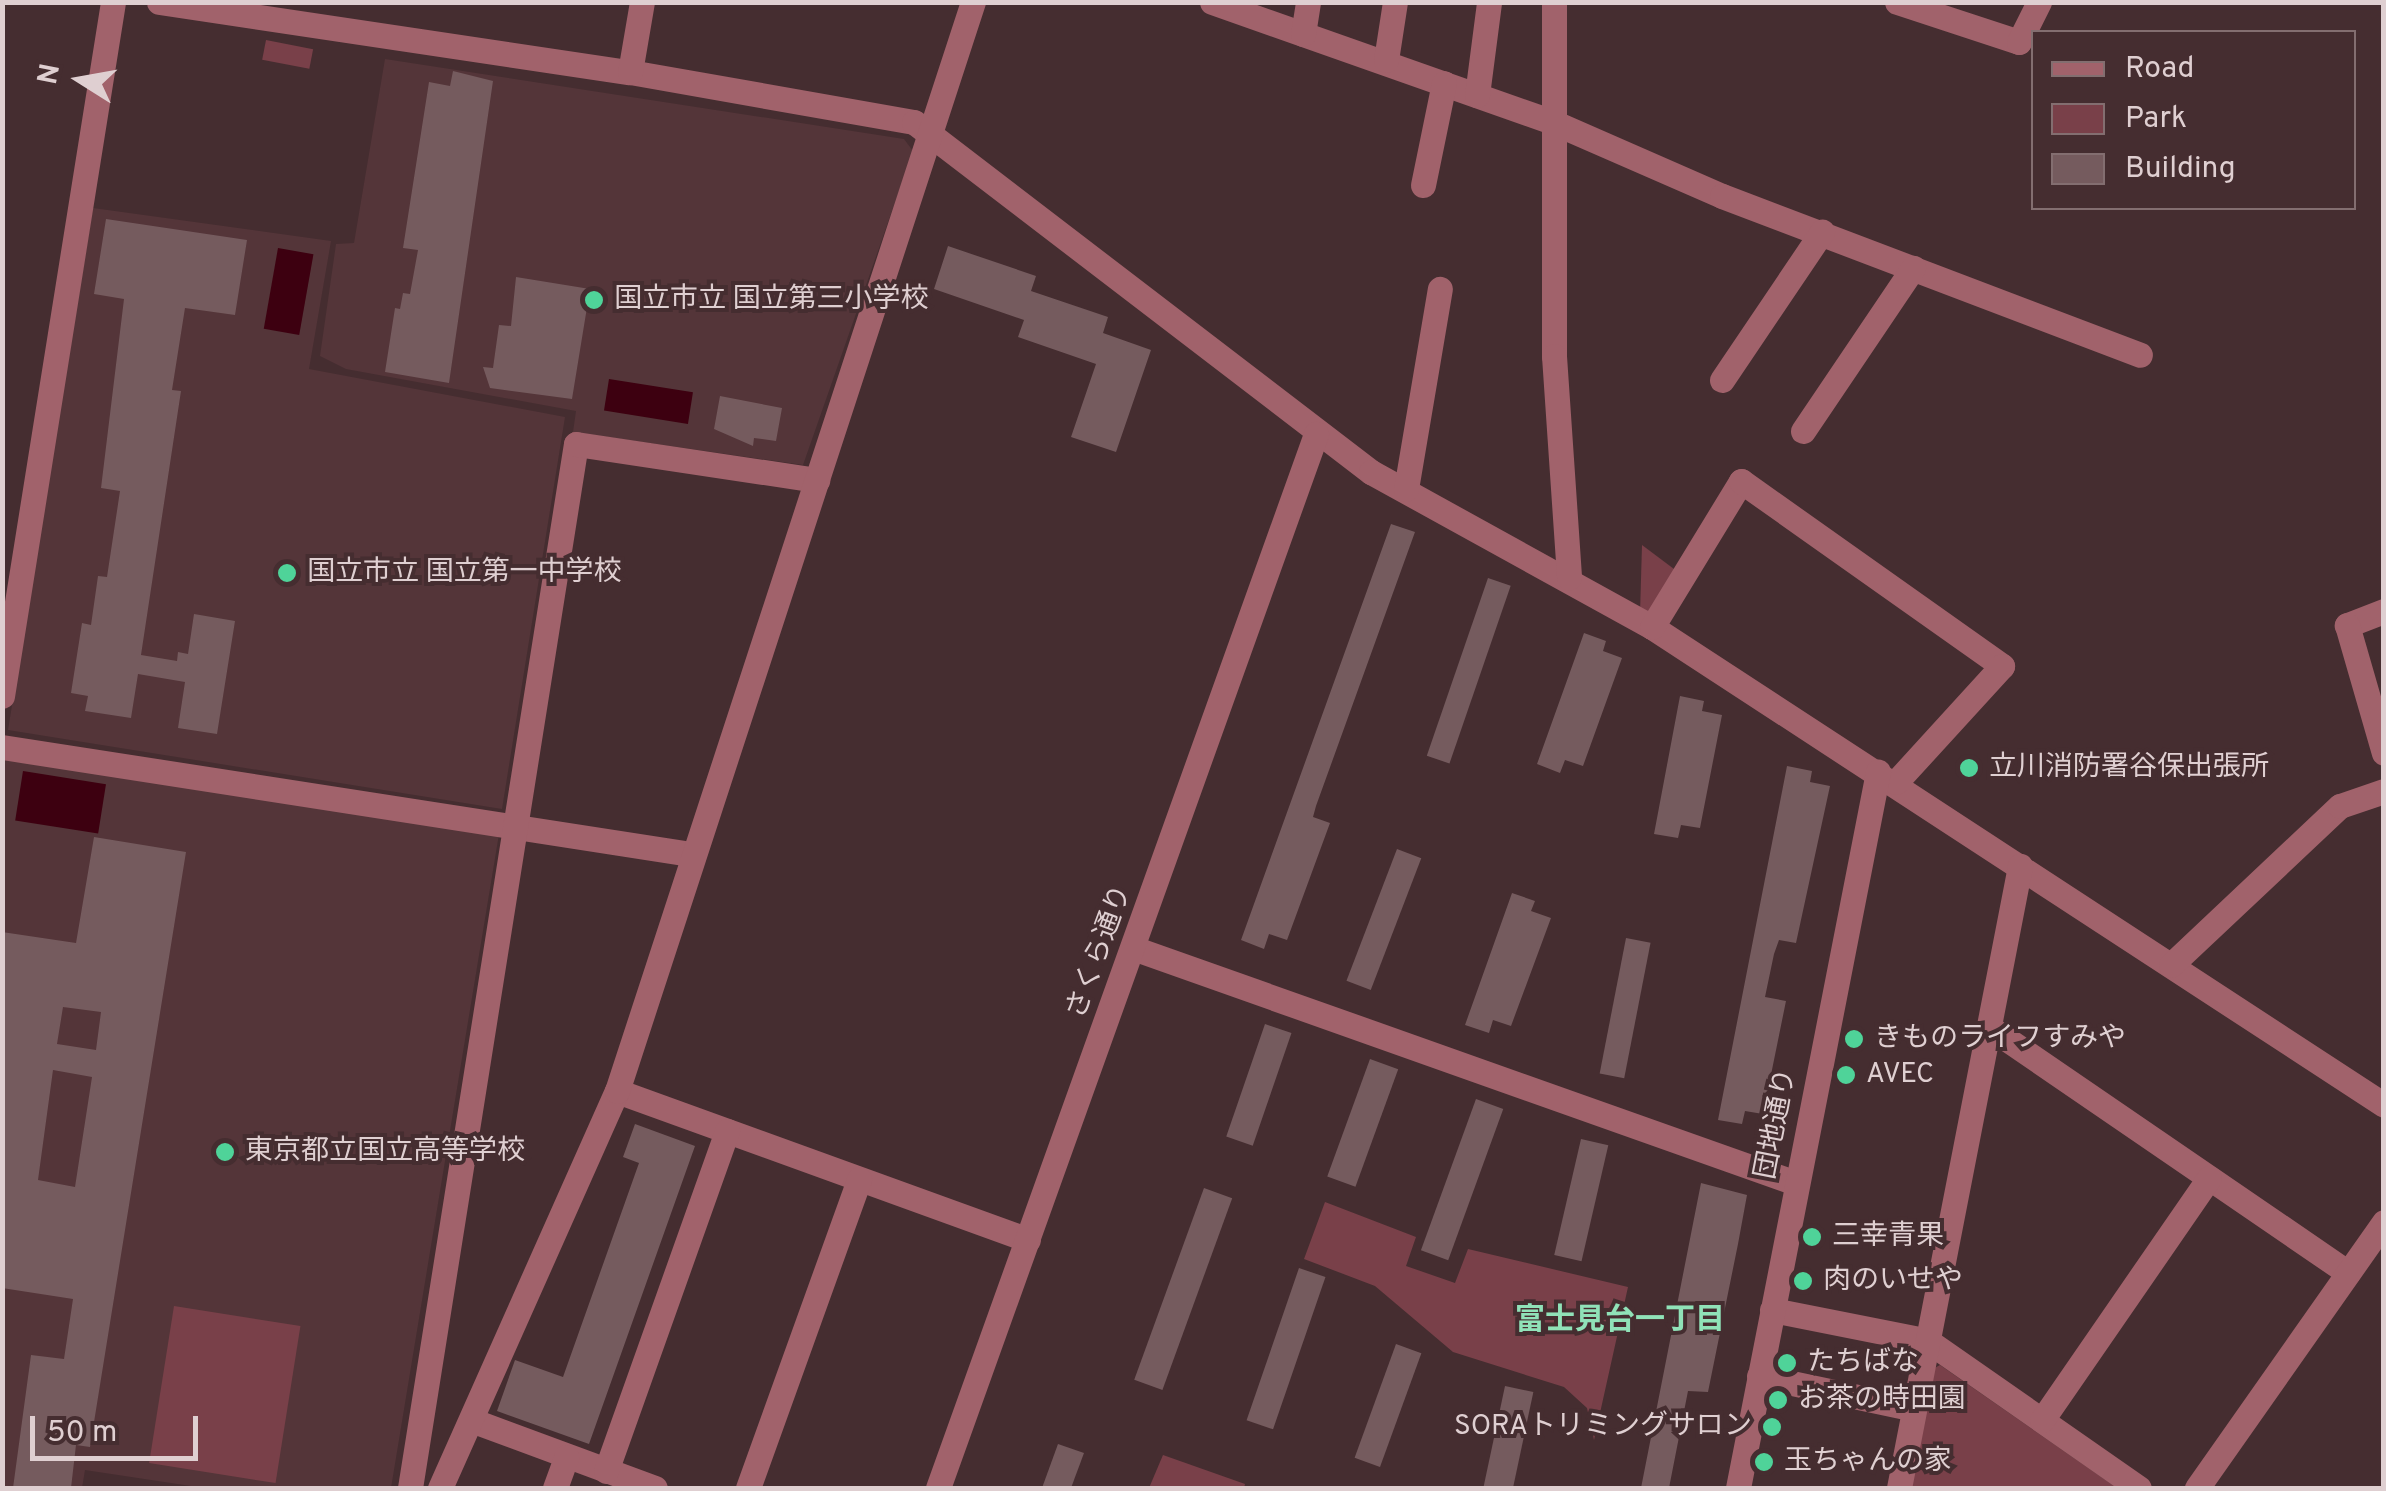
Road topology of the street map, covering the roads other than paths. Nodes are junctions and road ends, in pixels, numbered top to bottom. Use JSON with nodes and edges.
{"nodes":[{"id":1,"x":114,"y":2,"type":"edge"},
{"id":2,"x":159,"y":2,"type":"edge"},
{"id":3,"x":642,"y":2,"type":"edge"},
{"id":4,"x":972,"y":2,"type":"edge"},
{"id":5,"x":1212,"y":2,"type":"edge"},
{"id":6,"x":1308,"y":2,"type":"edge"},
{"id":7,"x":1395,"y":2,"type":"edge"},
{"id":8,"x":1489,"y":2,"type":"edge"},
{"id":9,"x":1554,"y":2,"type":"edge"},
{"id":10,"x":1896,"y":2,"type":"edge"},
{"id":11,"x":2039,"y":2,"type":"edge"},
{"id":12,"x":1302,"y":34,"type":"junction"},
{"id":13,"x":1386,"y":60,"type":"junction"},
{"id":14,"x":630,"y":72,"type":"junction"},
{"id":15,"x":1444,"y":82,"type":"junction"},
{"id":16,"x":1477,"y":94,"type":"junction"},
{"id":17,"x":1556,"y":123,"type":"junction"},
{"id":18,"x":928,"y":138,"type":"junction"},
{"id":19,"x":1422,"y":185,"type":"dead end"},
{"id":20,"x":1822,"y":232,"type":"junction"},
{"id":21,"x":1913,"y":268,"type":"junction"},
{"id":22,"x":1440,"y":288,"type":"dead end"},
{"id":23,"x":2140,"y":355,"type":"dead end"},
{"id":24,"x":1722,"y":380,"type":"dead end"},
{"id":25,"x":1804,"y":431,"type":"dead end"},
{"id":26,"x":1316,"y":434,"type":"junction"},
{"id":27,"x":817,"y":480,"type":"junction"},
{"id":28,"x":1406,"y":489,"type":"junction"},
{"id":29,"x":1568,"y":577,"type":"junction"},
{"id":30,"x":2384,"y":612,"type":"edge"},
{"id":31,"x":1652,"y":627,"type":"junction"},
{"id":32,"x":2,"y":696,"type":"edge"},
{"id":33,"x":2,"y":746,"type":"edge"},
{"id":34,"x":2384,"y":753,"type":"edge"},
{"id":35,"x":1887,"y":777,"type":"junction"},
{"id":36,"x":2384,"y":791,"type":"edge"},
{"id":37,"x":512,"y":826,"type":"junction"},
{"id":38,"x":690,"y":854,"type":"junction"},
{"id":39,"x":2020,"y":866,"type":"junction"},
{"id":40,"x":1133,"y":948,"type":"junction"},
{"id":41,"x":2172,"y":965,"type":"junction"},
{"id":42,"x":1989,"y":1027,"type":"junction"},
{"id":43,"x":616,"y":1091,"type":"junction"},
{"id":44,"x":2384,"y":1105,"type":"edge"},
{"id":45,"x":726,"y":1131,"type":"junction"},
{"id":46,"x":2209,"y":1178,"type":"junction"},
{"id":47,"x":859,"y":1179,"type":"junction"},
{"id":48,"x":1796,"y":1183,"type":"junction"},
{"id":49,"x":2384,"y":1222,"type":"edge"},
{"id":50,"x":1028,"y":1240,"type":"junction"},
{"id":51,"x":2348,"y":1272,"type":"junction"},
{"id":52,"x":1772,"y":1310,"type":"junction"},
{"id":53,"x":1928,"y":1341,"type":"junction"},
{"id":54,"x":1758,"y":1376,"type":"junction"},
{"id":55,"x":1914,"y":1409,"type":"junction"},
{"id":56,"x":470,"y":1420,"type":"junction"},
{"id":57,"x":2042,"y":1420,"type":"junction"},
{"id":58,"x":566,"y":1457,"type":"junction"},
{"id":59,"x":606,"y":1471,"type":"junction"},
{"id":60,"x":410,"y":1488,"type":"edge"},
{"id":61,"x":440,"y":1488,"type":"edge"},
{"id":62,"x":555,"y":1488,"type":"edge"},
{"id":63,"x":655,"y":1488,"type":"edge"},
{"id":64,"x":748,"y":1488,"type":"edge"},
{"id":65,"x":938,"y":1488,"type":"edge"},
{"id":66,"x":1738,"y":1488,"type":"edge"},
{"id":67,"x":1900,"y":1488,"type":"edge"},
{"id":68,"x":2139,"y":1488,"type":"edge"},
{"id":69,"x":2196,"y":1488,"type":"edge"}],
"edges":[{"from":1,"to":32,"type":"street"},
{"from":2,"to":14,"type":"street"},
{"from":3,"to":14,"type":"street"},
{"from":4,"to":18,"type":"street"},
{"from":5,"to":12,"type":"street"},
{"from":6,"to":12,"type":"street"},
{"from":7,"to":13,"type":"street"},
{"from":8,"to":16,"type":"street"},
{"from":9,"to":17,"type":"street"},
{"from":10,"to":11,"type":"street"},
{"from":12,"to":13,"type":"street"},
{"from":13,"to":15,"type":"street"},
{"from":14,"to":18,"type":"street"},
{"from":15,"to":16,"type":"street"},
{"from":15,"to":19,"type":"street"},
{"from":16,"to":17,"type":"street"},
{"from":17,"to":20,"type":"street"},
{"from":17,"to":29,"type":"street"},
{"from":18,"to":26,"type":"street"},
{"from":18,"to":27,"type":"street"},
{"from":20,"to":21,"type":"street"},
{"from":20,"to":24,"type":"street"},
{"from":21,"to":23,"type":"street"},
{"from":21,"to":25,"type":"street"},
{"from":22,"to":28,"type":"street"},
{"from":26,"to":28,"type":"street"},
{"from":26,"to":40,"type":"street","name":"さくら通り"},
{"from":27,"to":37,"type":"street"},
{"from":27,"to":38,"type":"street"},
{"from":28,"to":29,"type":"street"},
{"from":29,"to":31,"type":"street"},
{"from":30,"to":34,"type":"street"},
{"from":31,"to":35,"type":"street"},
{"from":31,"to":35,"type":"street"},
{"from":33,"to":37,"type":"street"},
{"from":35,"to":39,"type":"street"},
{"from":35,"to":48,"type":"street","name":"団地通り"},
{"from":36,"to":41,"type":"street"},
{"from":37,"to":38,"type":"street"},
{"from":37,"to":60,"type":"street"},
{"from":38,"to":43,"type":"street"},
{"from":39,"to":41,"type":"street"},
{"from":39,"to":42,"type":"street"},
{"from":40,"to":48,"type":"street"},
{"from":40,"to":50,"type":"street","name":"さくら通り"},
{"from":41,"to":44,"type":"street"},
{"from":42,"to":46,"type":"street"},
{"from":42,"to":53,"type":"street"},
{"from":43,"to":45,"type":"street"},
{"from":43,"to":56,"type":"street"},
{"from":45,"to":47,"type":"street"},
{"from":45,"to":59,"type":"street"},
{"from":46,"to":51,"type":"street"},
{"from":46,"to":57,"type":"street"},
{"from":47,"to":50,"type":"street"},
{"from":47,"to":64,"type":"street"},
{"from":48,"to":52,"type":"street","name":"団地通り"},
{"from":49,"to":51,"type":"street"},
{"from":50,"to":65,"type":"street","name":"さくら通り"},
{"from":51,"to":69,"type":"street"},
{"from":52,"to":53,"type":"street"},
{"from":52,"to":54,"type":"street","name":"団地通り"},
{"from":53,"to":55,"type":"street"},
{"from":53,"to":57,"type":"street"},
{"from":54,"to":55,"type":"street"},
{"from":54,"to":66,"type":"street","name":"団地通り"},
{"from":55,"to":67,"type":"street"},
{"from":56,"to":58,"type":"street"},
{"from":56,"to":61,"type":"street"},
{"from":57,"to":68,"type":"street"},
{"from":58,"to":59,"type":"street"},
{"from":58,"to":62,"type":"street"},
{"from":59,"to":63,"type":"street"}]}
